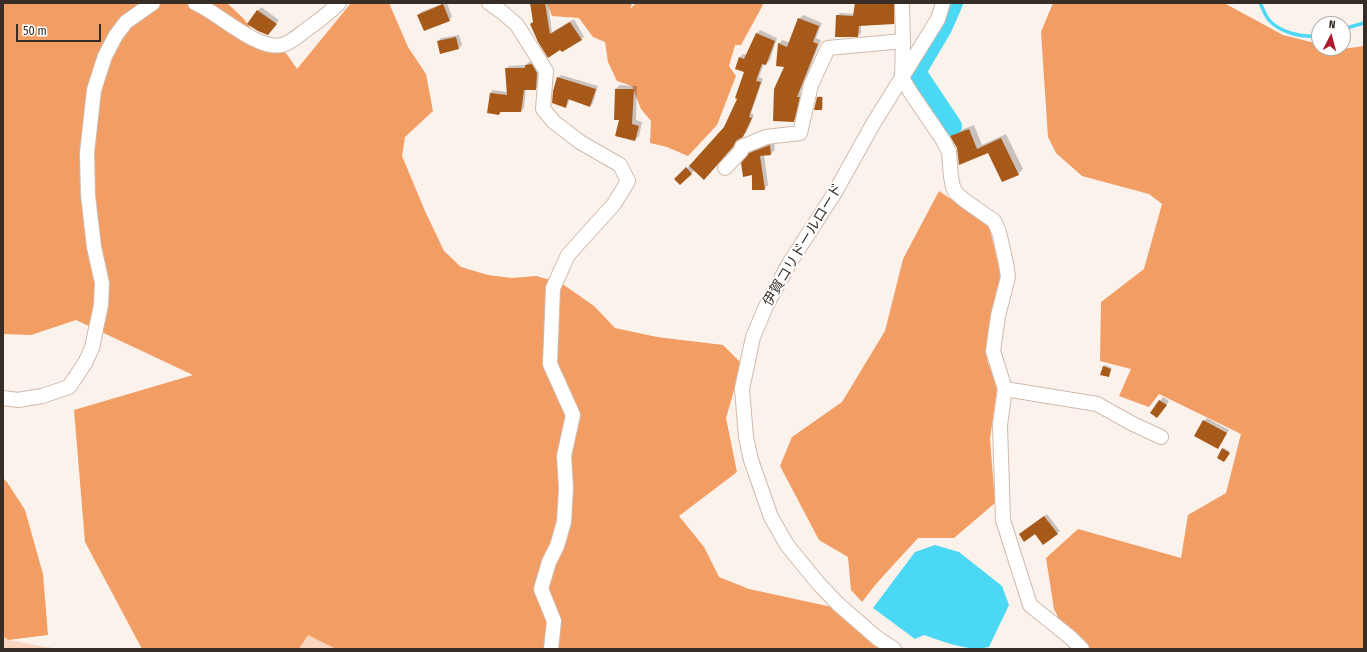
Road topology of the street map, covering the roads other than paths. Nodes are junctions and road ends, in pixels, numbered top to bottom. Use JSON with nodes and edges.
{"nodes":[{"id":1,"x":153,"y":3,"type":"edge"},
{"id":2,"x":196,"y":3,"type":"edge"},
{"id":3,"x":339,"y":3,"type":"edge"},
{"id":4,"x":489,"y":3,"type":"edge"},
{"id":5,"x":902,"y":3,"type":"edge"},
{"id":6,"x":943,"y":3,"type":"edge"},
{"id":7,"x":903,"y":41,"type":"junction"},
{"id":8,"x":902,"y":78,"type":"junction"},
{"id":9,"x":725,"y":168,"type":"dead end"},
{"id":10,"x":1005,"y":389,"type":"junction"},
{"id":11,"x":3,"y":398,"type":"edge"},
{"id":12,"x":1161,"y":437,"type":"dead end"},
{"id":13,"x":551,"y":649,"type":"edge"},
{"id":14,"x":894,"y":649,"type":"edge"},
{"id":15,"x":1082,"y":649,"type":"edge"}],
"edges":[{"from":1,"to":11,"type":"street"},
{"from":2,"to":3,"type":"street"},
{"from":4,"to":13,"type":"street"},
{"from":5,"to":7,"type":"street"},
{"from":6,"to":8,"type":"street","name":"伊賀コリドールロード"},
{"from":7,"to":8,"type":"street"},
{"from":7,"to":9,"type":"street"},
{"from":8,"to":10,"type":"street"},
{"from":8,"to":14,"type":"street","name":"伊賀コリドールロード"},
{"from":10,"to":12,"type":"street"},
{"from":10,"to":15,"type":"street"}]}
